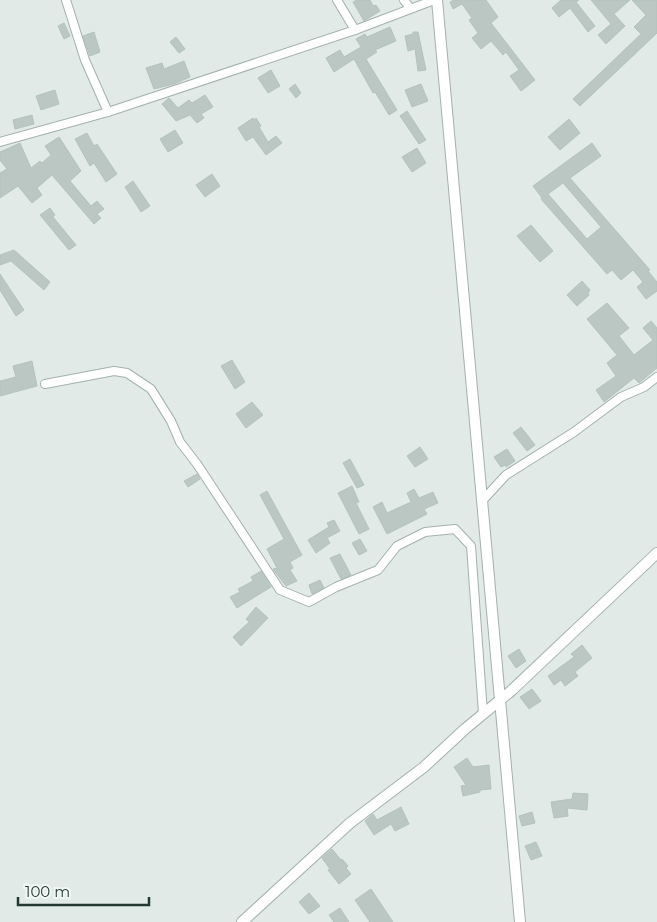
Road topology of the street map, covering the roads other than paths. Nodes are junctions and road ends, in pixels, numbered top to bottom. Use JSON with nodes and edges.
{"nodes":[{"id":1,"x":66,"y":0,"type":"edge"},
{"id":2,"x":337,"y":0,"type":"edge"},
{"id":3,"x":404,"y":0,"type":"edge"},
{"id":4,"x":436,"y":0,"type":"edge"},
{"id":5,"x":424,"y":2,"type":"edge"},
{"id":6,"x":410,"y":8,"type":"junction"},
{"id":7,"x":354,"y":30,"type":"junction"},
{"id":8,"x":108,"y":112,"type":"junction"},
{"id":9,"x":0,"y":142,"type":"edge"},
{"id":10,"x":657,"y":377,"type":"edge"},
{"id":11,"x":45,"y":384,"type":"dead end"},
{"id":12,"x":482,"y":501,"type":"junction"},
{"id":13,"x":657,"y":553,"type":"edge"},
{"id":14,"x":499,"y":700,"type":"junction"},
{"id":15,"x":483,"y":713,"type":"junction"},
{"id":16,"x":242,"y":922,"type":"edge"},
{"id":17,"x":520,"y":922,"type":"edge"}],
"edges":[{"from":1,"to":8,"type":"street"},
{"from":2,"to":7,"type":"street"},
{"from":3,"to":6,"type":"street"},
{"from":4,"to":5,"type":"street"},
{"from":4,"to":12,"type":"street"},
{"from":5,"to":6,"type":"street"},
{"from":6,"to":7,"type":"street"},
{"from":7,"to":8,"type":"street"},
{"from":8,"to":9,"type":"street"},
{"from":10,"to":12,"type":"street"},
{"from":11,"to":15,"type":"street"},
{"from":12,"to":14,"type":"street"},
{"from":13,"to":14,"type":"street"},
{"from":14,"to":15,"type":"street"},
{"from":14,"to":17,"type":"street"},
{"from":15,"to":16,"type":"street"}]}
